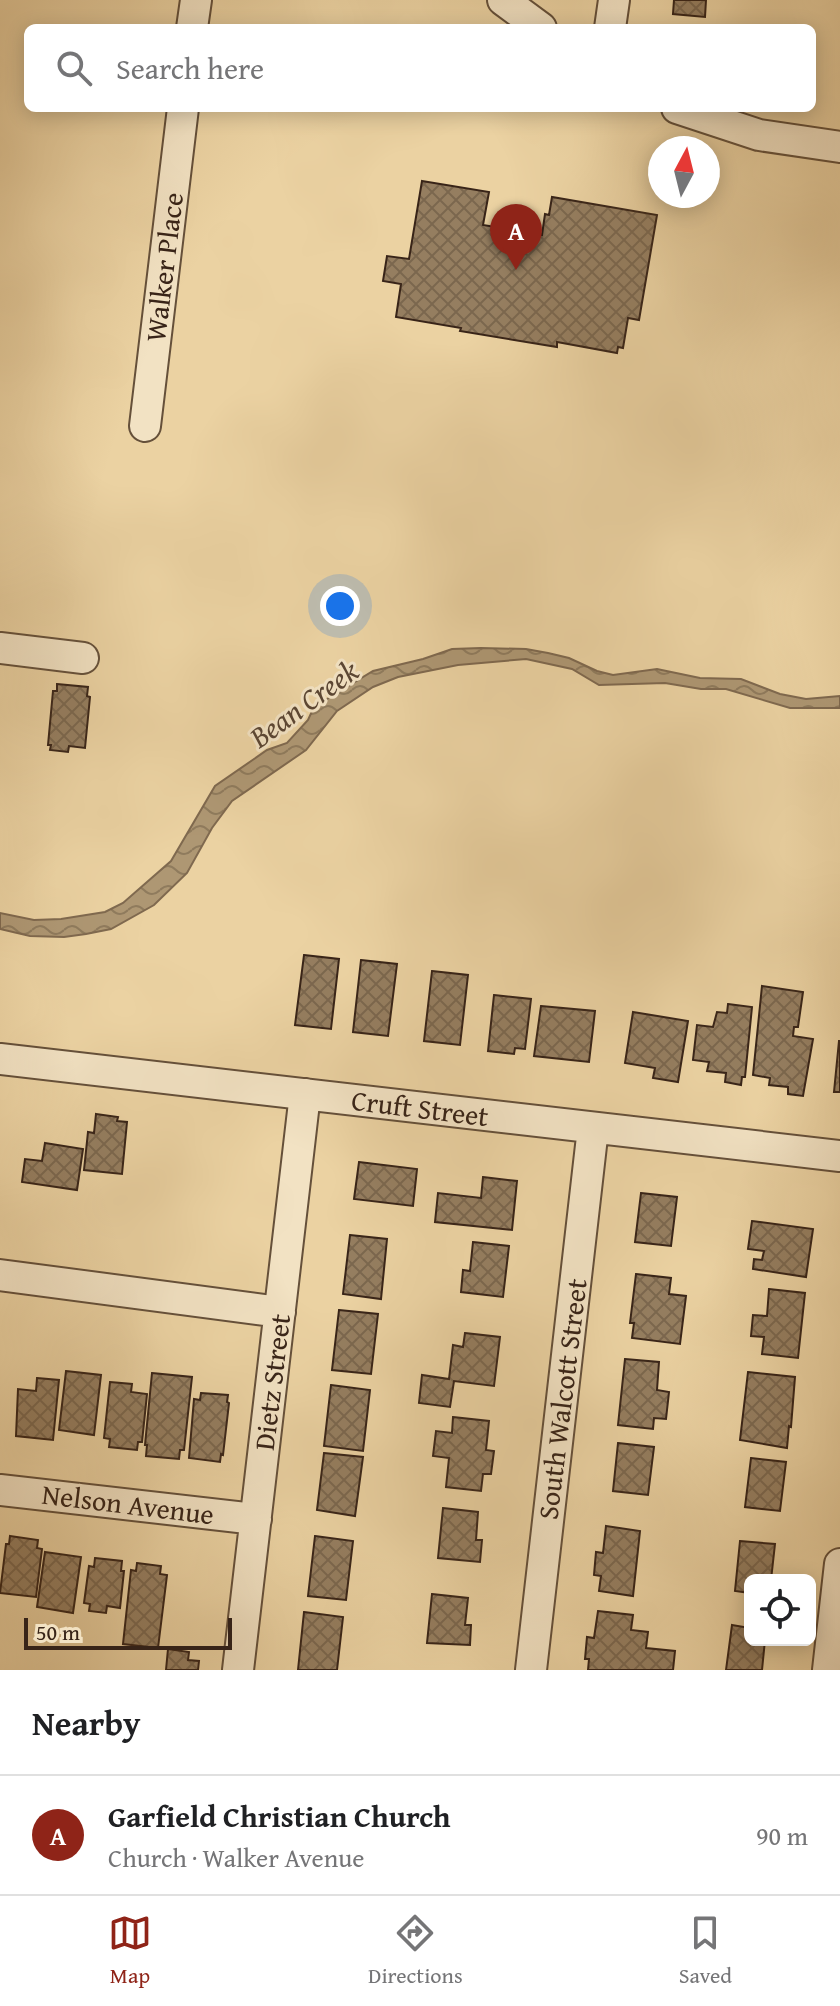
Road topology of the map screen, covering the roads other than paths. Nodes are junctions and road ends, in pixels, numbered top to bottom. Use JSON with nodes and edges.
{"nodes":[{"id":1,"x":196,"y":0,"type":"edge"},
{"id":2,"x":503,"y":0,"type":"edge"},
{"id":3,"x":614,"y":0,"type":"edge"},
{"id":4,"x":193,"y":24,"type":"edge"},
{"id":5,"x":536,"y":24,"type":"edge"},
{"id":6,"x":611,"y":24,"type":"edge"},
{"id":7,"x":183,"y":112,"type":"edge"},
{"id":8,"x":689,"y":112,"type":"edge"},
{"id":9,"x":840,"y":147,"type":"edge"},
{"id":10,"x":145,"y":426,"type":"dead end"},
{"id":11,"x":0,"y":648,"type":"edge"},
{"id":12,"x":83,"y":658,"type":"dead end"},
{"id":13,"x":0,"y":1059,"type":"edge"},
{"id":14,"x":305,"y":1094,"type":"junction"},
{"id":15,"x":593,"y":1128,"type":"junction"},
{"id":16,"x":840,"y":1156,"type":"edge"},
{"id":17,"x":0,"y":1275,"type":"edge"},
{"id":18,"x":280,"y":1312,"type":"junction"},
{"id":19,"x":0,"y":1490,"type":"edge"},
{"id":20,"x":256,"y":1519,"type":"junction"},
{"id":21,"x":840,"y":1564,"type":"edge"},
{"id":22,"x":238,"y":1670,"type":"edge"},
{"id":23,"x":531,"y":1670,"type":"edge"},
{"id":24,"x":828,"y":1670,"type":"edge"}],
"edges":[{"from":1,"to":4,"type":"street"},
{"from":2,"to":5,"type":"street"},
{"from":3,"to":6,"type":"street"},
{"from":7,"to":10,"type":"street","name":"Walker Place"},
{"from":8,"to":9,"type":"street"},
{"from":11,"to":12,"type":"street"},
{"from":13,"to":14,"type":"street","name":"Cruft Street"},
{"from":14,"to":15,"type":"street","name":"Cruft Street"},
{"from":14,"to":18,"type":"street","name":"Dietz Street"},
{"from":15,"to":16,"type":"street","name":"Cruft Street"},
{"from":15,"to":23,"type":"street","name":"South Walcott Street"},
{"from":17,"to":18,"type":"street"},
{"from":18,"to":20,"type":"street","name":"Dietz Street"},
{"from":19,"to":20,"type":"street","name":"Nelson Avenue"},
{"from":20,"to":22,"type":"street","name":"Dietz Street"},
{"from":21,"to":24,"type":"street"}]}
